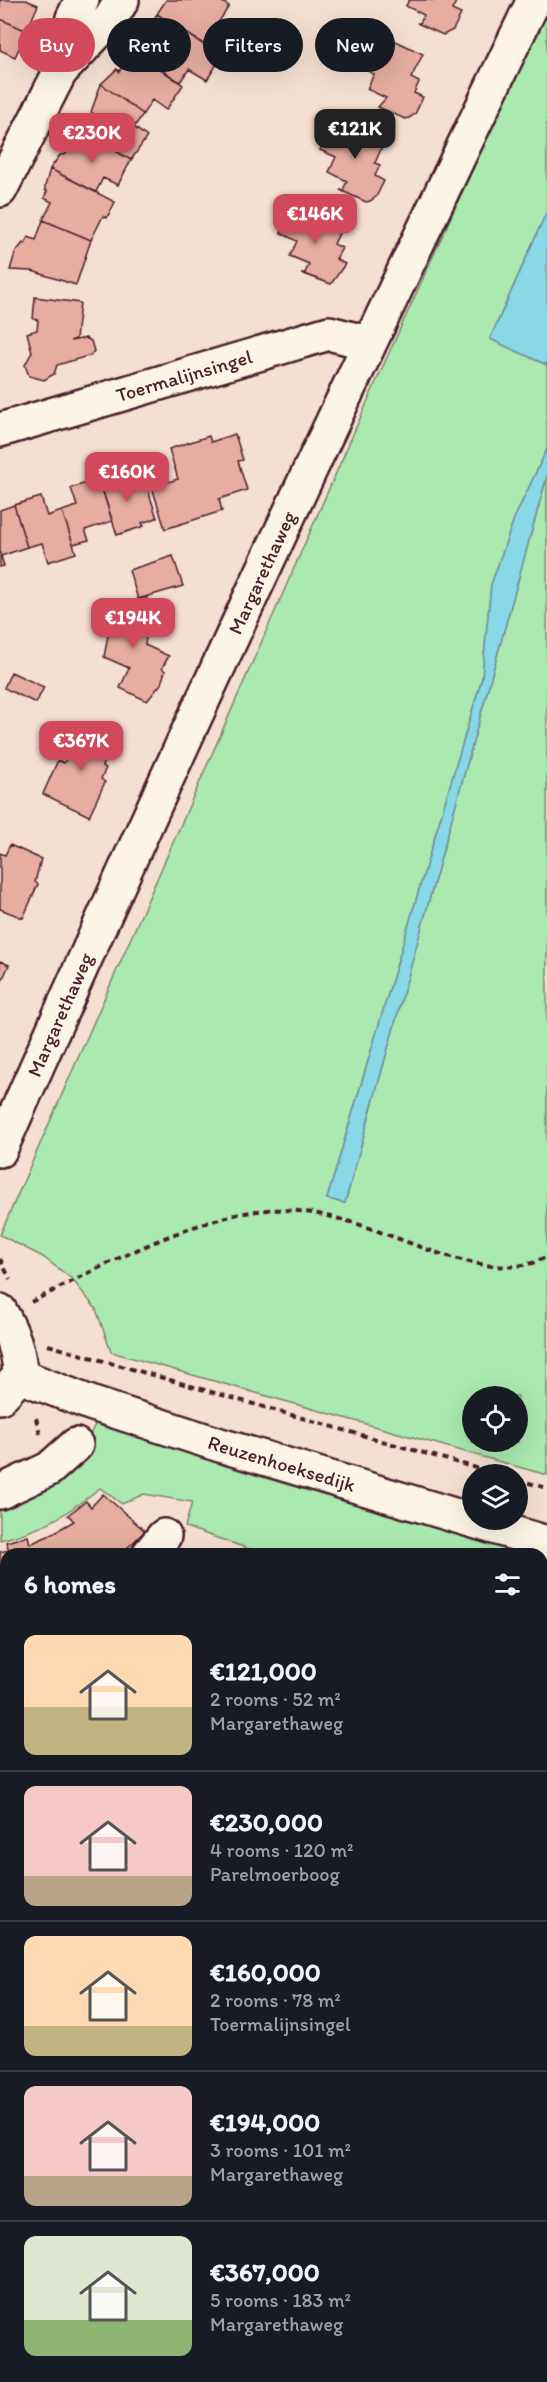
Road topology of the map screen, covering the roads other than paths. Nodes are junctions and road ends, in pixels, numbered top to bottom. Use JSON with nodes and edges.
{"nodes":[{"id":1,"x":82,"y":0,"type":"edge"},
{"id":2,"x":122,"y":0,"type":"edge"},
{"id":3,"x":534,"y":0,"type":"edge"},
{"id":4,"x":59,"y":74,"type":"junction"},
{"id":5,"x":0,"y":190,"type":"edge"},
{"id":6,"x":368,"y":343,"type":"junction"},
{"id":7,"x":0,"y":430,"type":"edge"},
{"id":8,"x":0,"y":1150,"type":"edge"},
{"id":9,"x":12,"y":1308,"type":"edge"},
{"id":10,"x":10,"y":1387,"type":"edge"},
{"id":11,"x":76,"y":1445,"type":"dead end"},
{"id":12,"x":0,"y":1492,"type":"edge"},
{"id":13,"x":547,"y":1543,"type":"edge"}],
"edges":[{"from":1,"to":4,"type":"street"},
{"from":2,"to":4,"type":"street"},
{"from":3,"to":6,"type":"street","name":"Margarethaweg"},
{"from":4,"to":5,"type":"street"},
{"from":6,"to":7,"type":"street","name":"Toermalijnsingel"},
{"from":6,"to":8,"type":"street","name":"Margarethaweg"},
{"from":9,"to":10,"type":"street"},
{"from":10,"to":13,"type":"street","name":"Reuzenhoeksedijk"},
{"from":11,"to":12,"type":"street"}]}
